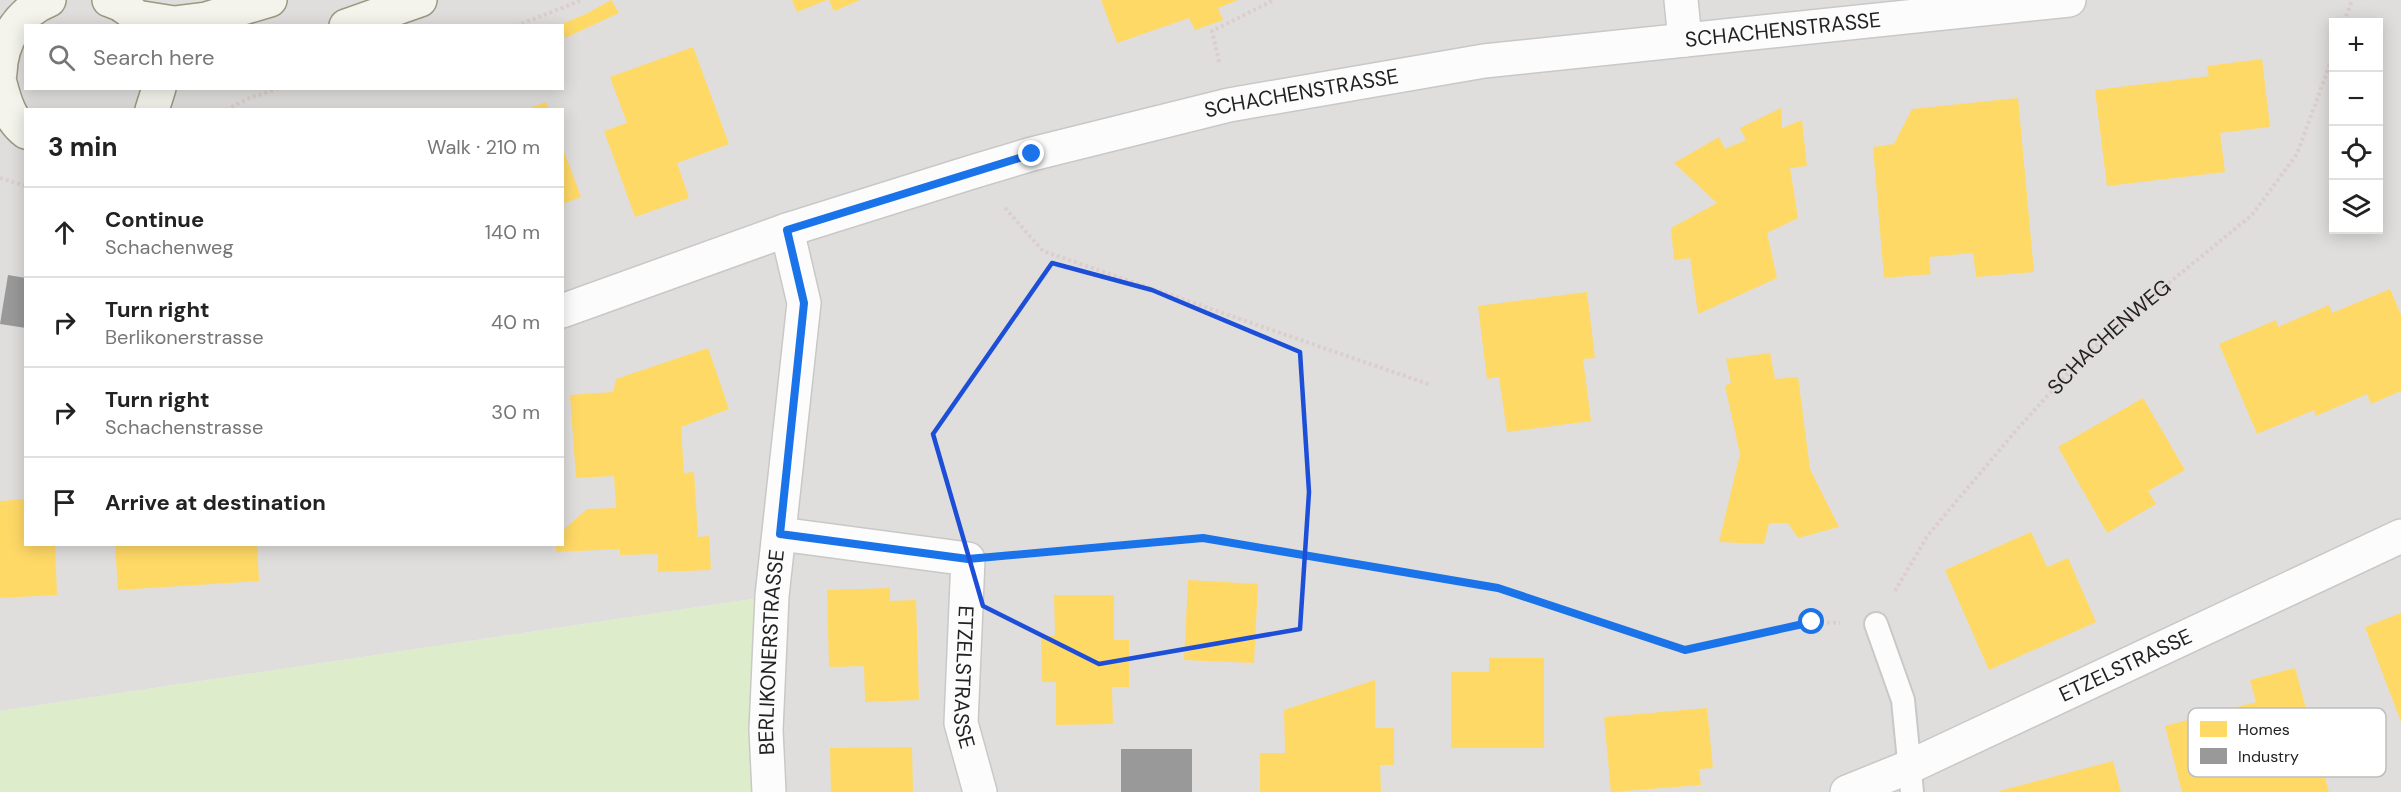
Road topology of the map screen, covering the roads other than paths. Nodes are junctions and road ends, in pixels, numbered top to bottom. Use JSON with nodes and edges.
{"nodes":[{"id":1,"x":49,"y":0,"type":"edge"},
{"id":2,"x":270,"y":0,"type":"edge"},
{"id":3,"x":420,"y":0,"type":"edge"},
{"id":4,"x":1681,"y":0,"type":"edge"},
{"id":5,"x":2069,"y":0,"type":"edge"},
{"id":6,"x":130,"y":14,"type":"edge"},
{"id":7,"x":352,"y":24,"type":"edge"},
{"id":8,"x":1685,"y":40,"type":"junction"},
{"id":9,"x":0,"y":73,"type":"edge"},
{"id":10,"x":2,"y":99,"type":"edge"},
{"id":11,"x":24,"y":131,"type":"edge"},
{"id":12,"x":787,"y":230,"type":"junction"},
{"id":13,"x":564,"y":309,"type":"edge"},
{"id":14,"x":780,"y":534,"type":"junction"},
{"id":15,"x":2401,"y":536,"type":"edge"},
{"id":16,"x":1876,"y":624,"type":"road end"},
{"id":17,"x":1911,"y":780,"type":"edge"},
{"id":18,"x":769,"y":792,"type":"edge"},
{"id":19,"x":980,"y":792,"type":"edge"},
{"id":20,"x":1847,"y":792,"type":"edge"}],
"edges":[{"from":1,"to":9,"type":"main road"},
{"from":2,"to":6,"type":"main road"},
{"from":3,"to":7,"type":"main road"},
{"from":4,"to":8,"type":"street"},
{"from":5,"to":8,"type":"street","name":"SCHACHENSTRASSE"},
{"from":8,"to":12,"type":"street","name":"SCHACHENSTRASSE"},
{"from":10,"to":11,"type":"main road"},
{"from":12,"to":13,"type":"street","name":"SCHACHENSTRASSE"},
{"from":12,"to":14,"type":"street","name":"BERLIKONERSTRASSE"},
{"from":14,"to":18,"type":"street","name":"BERLIKONERSTRASSE"},
{"from":14,"to":19,"type":"street","name":"ETZELSTRASSE"},
{"from":15,"to":17,"type":"street","name":"ETZELSTRASSE"},
{"from":16,"to":17,"type":"lane"},
{"from":17,"to":20,"type":"street","name":"ETZELSTRASSE"}]}
